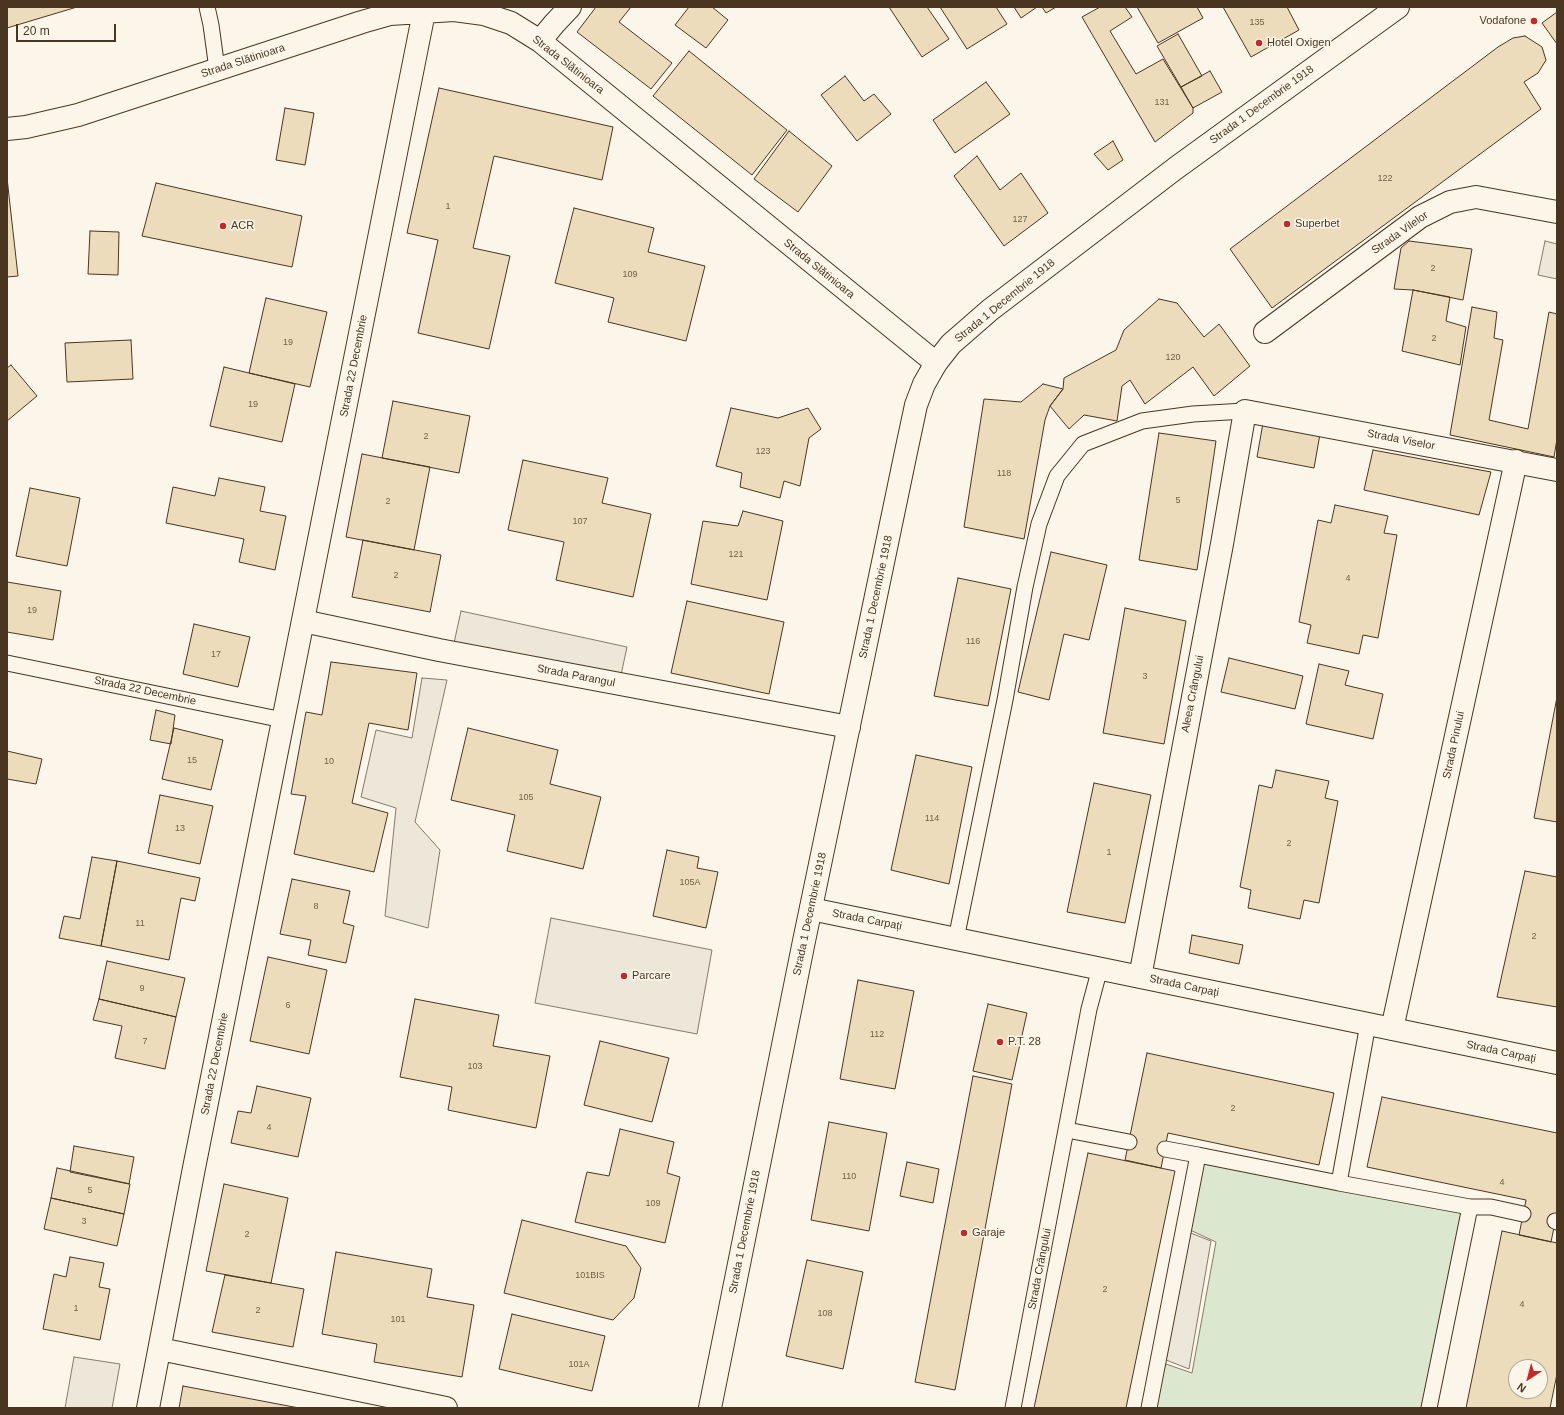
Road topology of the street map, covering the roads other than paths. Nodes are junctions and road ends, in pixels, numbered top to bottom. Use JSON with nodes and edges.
{"nodes":[{"id":1,"x":207,"y":7,"type":"edge"},
{"id":2,"x":570,"y":7,"type":"edge"},
{"id":3,"x":1398,"y":7,"type":"edge"},
{"id":4,"x":424,"y":12,"type":"junction"},
{"id":5,"x":540,"y":41,"type":"junction"},
{"id":6,"x":217,"y":69,"type":"junction"},
{"id":7,"x":7,"y":129,"type":"edge"},
{"id":8,"x":1557,"y":212,"type":"edge"},
{"id":9,"x":1265,"y":332,"type":"dead end"},
{"id":10,"x":936,"y":363,"type":"junction"},
{"id":11,"x":1245,"y":411,"type":"junction"},
{"id":12,"x":1516,"y":461,"type":"junction"},
{"id":13,"x":1557,"y":470,"type":"edge"},
{"id":14,"x":303,"y":621,"type":"junction"},
{"id":15,"x":7,"y":663,"type":"edge"},
{"id":16,"x":283,"y":720,"type":"junction"},
{"id":17,"x":849,"y":727,"type":"junction"},
{"id":18,"x":811,"y":909,"type":"junction"},
{"id":19,"x":956,"y":938,"type":"junction"},
{"id":20,"x":1100,"y":968,"type":"junction"},
{"id":21,"x":1140,"y":977,"type":"junction"},
{"id":22,"x":1368,"y":1024,"type":"junction"},
{"id":23,"x":1392,"y":1029,"type":"junction"},
{"id":24,"x":1557,"y":1063,"type":"edge"},
{"id":25,"x":1067,"y":1130,"type":"junction"},
{"id":26,"x":1129,"y":1142,"type":"dead end"},
{"id":27,"x":1165,"y":1149,"type":"dead end"},
{"id":28,"x":1198,"y":1155,"type":"junction"},
{"id":29,"x":1338,"y":1183,"type":"junction"},
{"id":30,"x":1470,"y":1207,"type":"junction"},
{"id":31,"x":1523,"y":1214,"type":"dead end"},
{"id":32,"x":160,"y":1349,"type":"junction"},
{"id":33,"x":421,"y":1406,"type":"edge"},
{"id":34,"x":148,"y":1408,"type":"edge"},
{"id":35,"x":446,"y":1408,"type":"edge"},
{"id":36,"x":710,"y":1408,"type":"edge"},
{"id":37,"x":1013,"y":1408,"type":"edge"},
{"id":38,"x":1149,"y":1408,"type":"edge"},
{"id":39,"x":1429,"y":1408,"type":"edge"}],
"edges":[{"from":1,"to":6,"type":"lane"},
{"from":2,"to":5,"type":"street"},
{"from":3,"to":10,"type":"street","name":"Strada 1 Decembrie 1918"},
{"from":4,"to":5,"type":"street","name":"Strada Slătinioara"},
{"from":4,"to":6,"type":"street","name":"Strada Slătinioara"},
{"from":4,"to":14,"type":"street","name":"Strada 22 Decembrie"},
{"from":5,"to":10,"type":"street","name":"Strada Slătinioara"},
{"from":6,"to":7,"type":"street","name":"Strada Slătinioara"},
{"from":8,"to":9,"type":"street","name":"Strada Vilelor"},
{"from":10,"to":17,"type":"street","name":"Strada 1 Decembrie 1918"},
{"from":11,"to":12,"type":"street","name":"Strada Viselor"},
{"from":11,"to":19,"type":"lane"},
{"from":11,"to":21,"type":"street","name":"Aleea Crângului"},
{"from":12,"to":13,"type":"street","name":"Strada Viselor"},
{"from":12,"to":23,"type":"street","name":"Strada Pinului"},
{"from":14,"to":16,"type":"street","name":"Strada 22 Decembrie"},
{"from":14,"to":17,"type":"street","name":"Strada Parangul"},
{"from":15,"to":16,"type":"lane","name":"Strada 22 Decembrie"},
{"from":16,"to":32,"type":"street","name":"Strada 22 Decembrie"},
{"from":17,"to":18,"type":"street","name":"Strada 1 Decembrie 1918"},
{"from":18,"to":19,"type":"street","name":"Strada Carpați"},
{"from":18,"to":36,"type":"street","name":"Strada 1 Decembrie 1918"},
{"from":19,"to":20,"type":"street","name":"Strada Carpați"},
{"from":20,"to":21,"type":"street","name":"Strada Carpați"},
{"from":20,"to":25,"type":"lane","name":"Strada Crângului"},
{"from":21,"to":22,"type":"street","name":"Strada Carpați"},
{"from":22,"to":23,"type":"street","name":"Strada Carpați"},
{"from":22,"to":29,"type":"lane"},
{"from":23,"to":24,"type":"street","name":"Strada Carpați"},
{"from":25,"to":26,"type":"lane"},
{"from":25,"to":37,"type":"lane","name":"Strada Crângului"},
{"from":27,"to":28,"type":"lane"},
{"from":28,"to":29,"type":"lane"},
{"from":28,"to":38,"type":"lane"},
{"from":29,"to":30,"type":"lane"},
{"from":30,"to":31,"type":"lane"},
{"from":30,"to":39,"type":"lane"},
{"from":32,"to":33,"type":"street"},
{"from":32,"to":34,"type":"street","name":"Strada 22 Decembrie"},
{"from":33,"to":35,"type":"street"}]}
